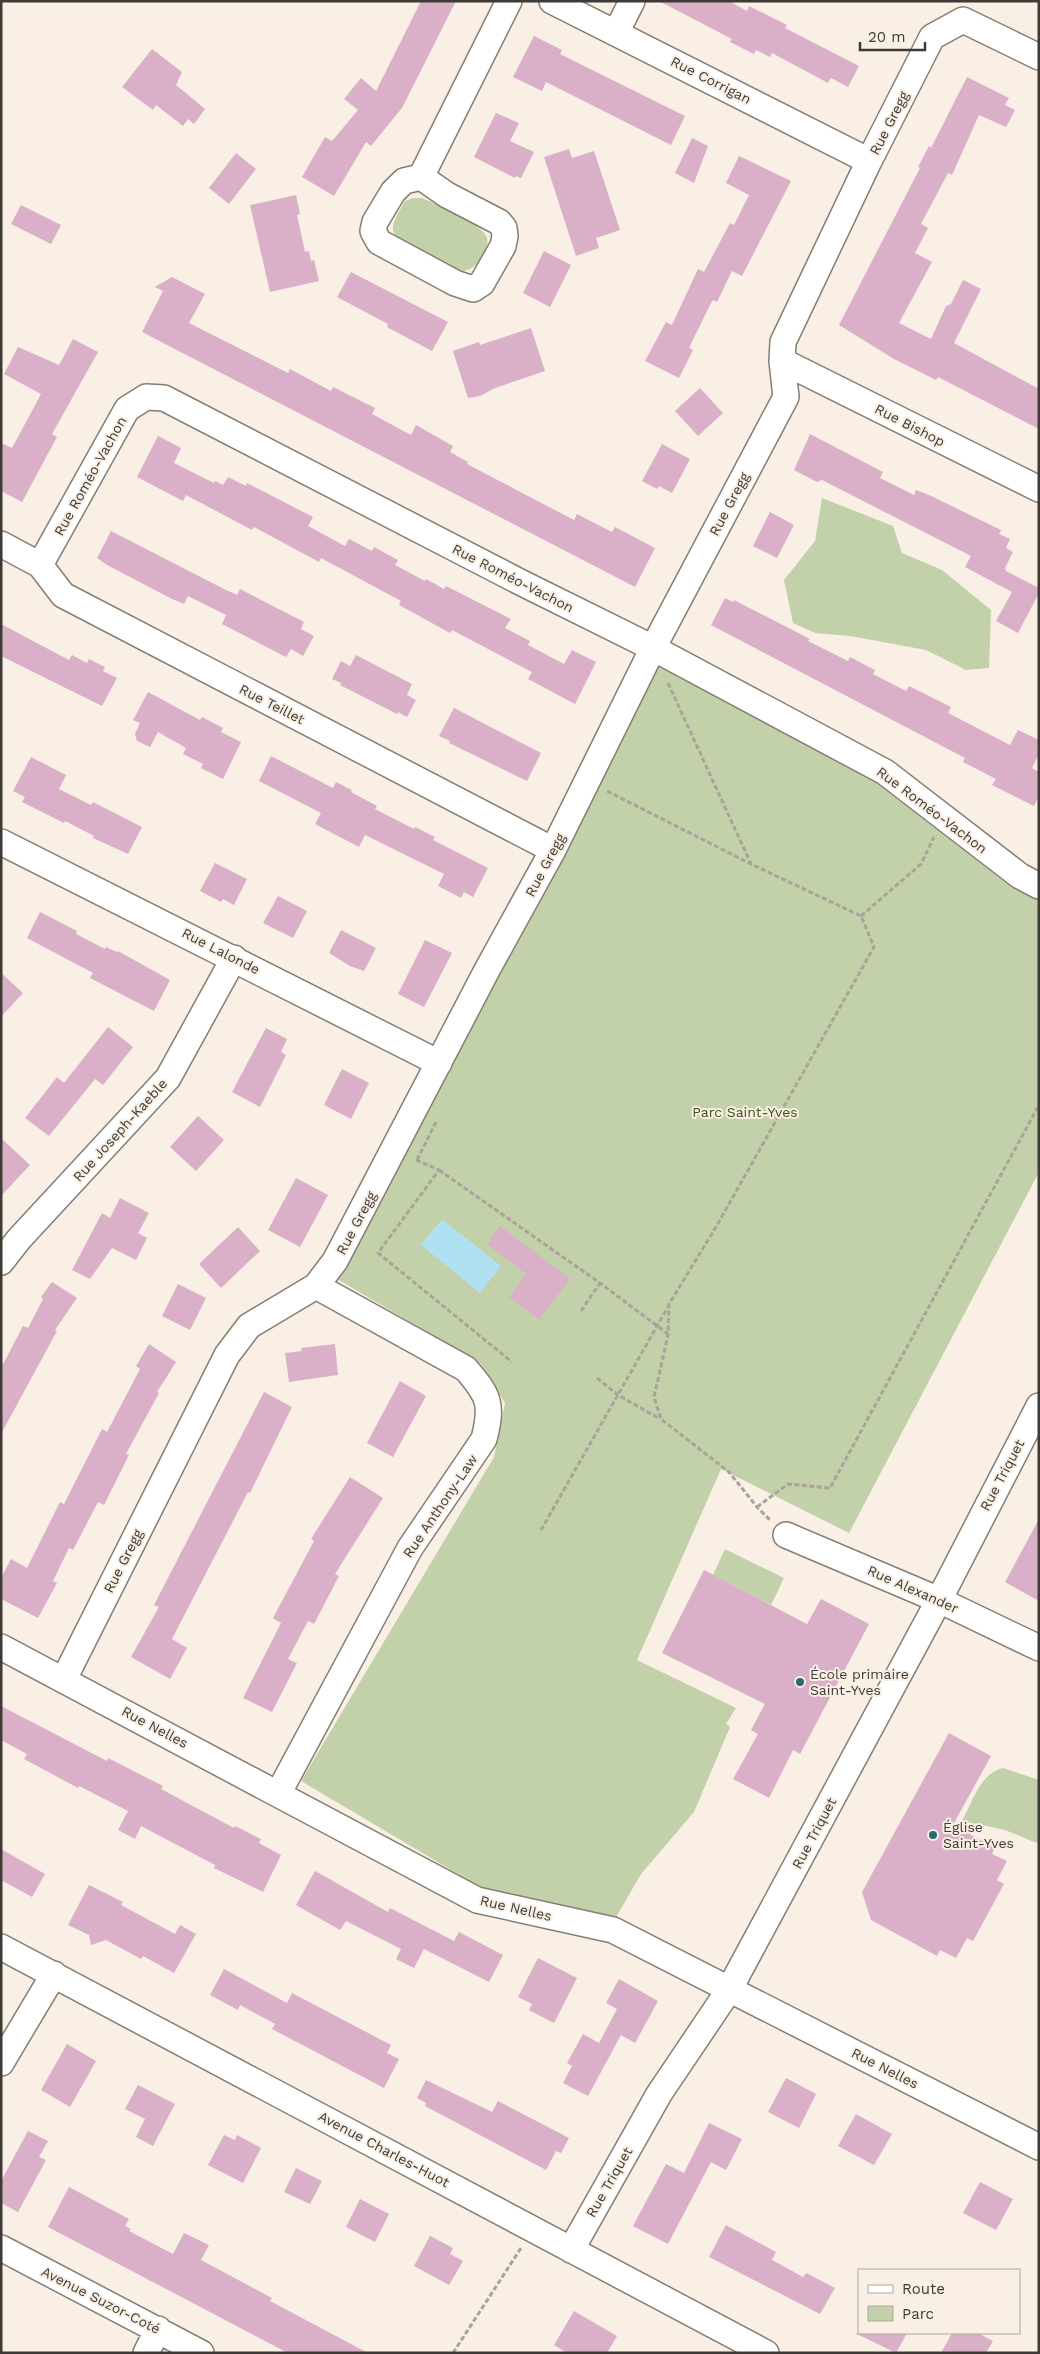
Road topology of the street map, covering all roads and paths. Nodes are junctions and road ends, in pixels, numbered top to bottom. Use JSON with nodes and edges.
{"nodes":[{"id":1,"x":509,"y":1,"type":"edge"},
{"id":2,"x":552,"y":1,"type":"edge"},
{"id":3,"x":632,"y":1,"type":"edge"},
{"id":4,"x":616,"y":33,"type":"junction"},
{"id":5,"x":1039,"y":58,"type":"edge"},
{"id":6,"x":869,"y":161,"type":"junction"},
{"id":7,"x":421,"y":177,"type":"junction"},
{"id":8,"x":782,"y":361,"type":"junction"},
{"id":9,"x":1039,"y":489,"type":"edge"},
{"id":10,"x":1,"y":544,"type":"edge"},
{"id":11,"x":40,"y":565,"type":"junction"},
{"id":12,"x":653,"y":648,"type":"junction"},
{"id":13,"x":589,"y":781,"type":"junction"},
{"id":14,"x":944,"y":817,"type":"junction"},
{"id":15,"x":553,"y":850,"type":"junction"},
{"id":16,"x":5,"y":851,"type":"edge"},
{"id":17,"x":751,"y":864,"type":"junction"},
{"id":18,"x":1039,"y":886,"type":"edge"},
{"id":19,"x":861,"y":916,"type":"junction"},
{"id":20,"x":234,"y":958,"type":"junction"},
{"id":21,"x":439,"y":1063,"type":"junction"},
{"id":22,"x":1039,"y":1105,"type":"edge"},
{"id":23,"x":391,"y":1155,"type":"junction"},
{"id":24,"x":439,"y":1170,"type":"junction"},
{"id":25,"x":1,"y":1262,"type":"edge"},
{"id":26,"x":600,"y":1283,"type":"junction"},
{"id":27,"x":316,"y":1286,"type":"junction"},
{"id":28,"x":669,"y":1304,"type":"junction"},
{"id":29,"x":581,"y":1311,"type":"dead end"},
{"id":30,"x":655,"y":1325,"type":"junction"},
{"id":31,"x":668,"y":1335,"type":"junction"},
{"id":32,"x":512,"y":1362,"type":"dead end"},
{"id":33,"x":597,"y":1378,"type":"dead end"},
{"id":34,"x":618,"y":1395,"type":"junction"},
{"id":35,"x":1039,"y":1406,"type":"edge"},
{"id":36,"x":660,"y":1419,"type":"junction"},
{"id":37,"x":757,"y":1507,"type":"junction"},
{"id":38,"x":541,"y":1530,"type":"dead end"},
{"id":39,"x":786,"y":1535,"type":"joint"},
{"id":40,"x":939,"y":1600,"type":"junction"},
{"id":41,"x":1,"y":1647,"type":"edge"},
{"id":42,"x":1039,"y":1648,"type":"edge"},
{"id":43,"x":64,"y":1679,"type":"junction"},
{"id":44,"x":278,"y":1794,"type":"junction"},
{"id":45,"x":1,"y":1947,"type":"edge"},
{"id":46,"x":54,"y":1974,"type":"junction"},
{"id":47,"x":730,"y":1990,"type":"junction"},
{"id":48,"x":1,"y":2064,"type":"edge"},
{"id":49,"x":1039,"y":2147,"type":"edge"},
{"id":50,"x":533,"y":2229,"type":"junction"},
{"id":51,"x":1,"y":2248,"type":"edge"},
{"id":52,"x":570,"y":2250,"type":"junction"},
{"id":53,"x":158,"y":2330,"type":"junction"},
{"id":54,"x":146,"y":2353,"type":"edge"},
{"id":55,"x":201,"y":2353,"type":"edge"},
{"id":56,"x":453,"y":2353,"type":"edge"},
{"id":57,"x":766,"y":2353,"type":"edge"}],
"edges":[{"from":1,"to":7,"type":"street"},
{"from":2,"to":4,"type":"street","name":"Rue Corrigan"},
{"from":3,"to":4,"type":"street"},
{"from":4,"to":6,"type":"street","name":"Rue Corrigan"},
{"from":5,"to":6,"type":"street","name":"Rue Gregg"},
{"from":6,"to":8,"type":"street","name":"Rue Gregg"},
{"from":7,"to":7,"type":"street"},
{"from":8,"to":9,"type":"street","name":"Rue Bishop"},
{"from":8,"to":12,"type":"street","name":"Rue Gregg"},
{"from":10,"to":11,"type":"street","name":"Rue Teillet"},
{"from":11,"to":12,"type":"street","name":"Rue Roméo-Vachon"},
{"from":11,"to":15,"type":"street","name":"Rue Teillet"},
{"from":12,"to":13,"type":"street","name":"Rue Gregg"},
{"from":12,"to":14,"type":"street","name":"Rue Roméo-Vachon"},
{"from":12,"to":17,"type":"path"},
{"from":13,"to":15,"type":"street","name":"Rue Gregg"},
{"from":13,"to":17,"type":"path"},
{"from":14,"to":18,"type":"street","name":"Rue Roméo-Vachon"},
{"from":14,"to":19,"type":"path"},
{"from":15,"to":21,"type":"street","name":"Rue Gregg"},
{"from":16,"to":20,"type":"street","name":"Rue Lalonde"},
{"from":17,"to":19,"type":"path"},
{"from":19,"to":28,"type":"path"},
{"from":20,"to":21,"type":"street","name":"Rue Lalonde"},
{"from":20,"to":25,"type":"street","name":"Rue Joseph-Kaeble"},
{"from":21,"to":23,"type":"street","name":"Rue Gregg"},
{"from":22,"to":37,"type":"path"},
{"from":23,"to":24,"type":"path"},
{"from":23,"to":27,"type":"street","name":"Rue Gregg"},
{"from":24,"to":26,"type":"path"},
{"from":24,"to":32,"type":"path"},
{"from":26,"to":29,"type":"path"},
{"from":26,"to":30,"type":"path"},
{"from":27,"to":43,"type":"street","name":"Rue Gregg"},
{"from":27,"to":44,"type":"street","name":"Rue Anthony-Law"},
{"from":28,"to":30,"type":"path"},
{"from":28,"to":31,"type":"path"},
{"from":30,"to":31,"type":"path"},
{"from":30,"to":34,"type":"path"},
{"from":31,"to":36,"type":"path"},
{"from":33,"to":34,"type":"path"},
{"from":34,"to":36,"type":"path"},
{"from":34,"to":38,"type":"path"},
{"from":35,"to":40,"type":"street","name":"Rue Triquet"},
{"from":36,"to":37,"type":"path"},
{"from":37,"to":39,"type":"path"},
{"from":39,"to":40,"type":"street","name":"Rue Alexander"},
{"from":40,"to":42,"type":"street","name":"Rue Alexander"},
{"from":40,"to":47,"type":"street","name":"Rue Triquet"},
{"from":41,"to":43,"type":"street","name":"Rue Nelles"},
{"from":43,"to":44,"type":"street","name":"Rue Nelles"},
{"from":44,"to":47,"type":"street","name":"Rue Nelles"},
{"from":45,"to":46,"type":"street","name":"Avenue Charles-Huot"},
{"from":46,"to":48,"type":"street"},
{"from":46,"to":50,"type":"street","name":"Avenue Charles-Huot"},
{"from":47,"to":49,"type":"street","name":"Rue Nelles"},
{"from":47,"to":52,"type":"street","name":"Rue Triquet"},
{"from":50,"to":52,"type":"street","name":"Avenue Charles-Huot"},
{"from":50,"to":56,"type":"path"},
{"from":51,"to":53,"type":"street","name":"Avenue Suzor-Coté"},
{"from":52,"to":57,"type":"street","name":"Avenue Charles-Huot"},
{"from":53,"to":54,"type":"street"},
{"from":53,"to":55,"type":"street","name":"Avenue Suzor-Coté"}]}
